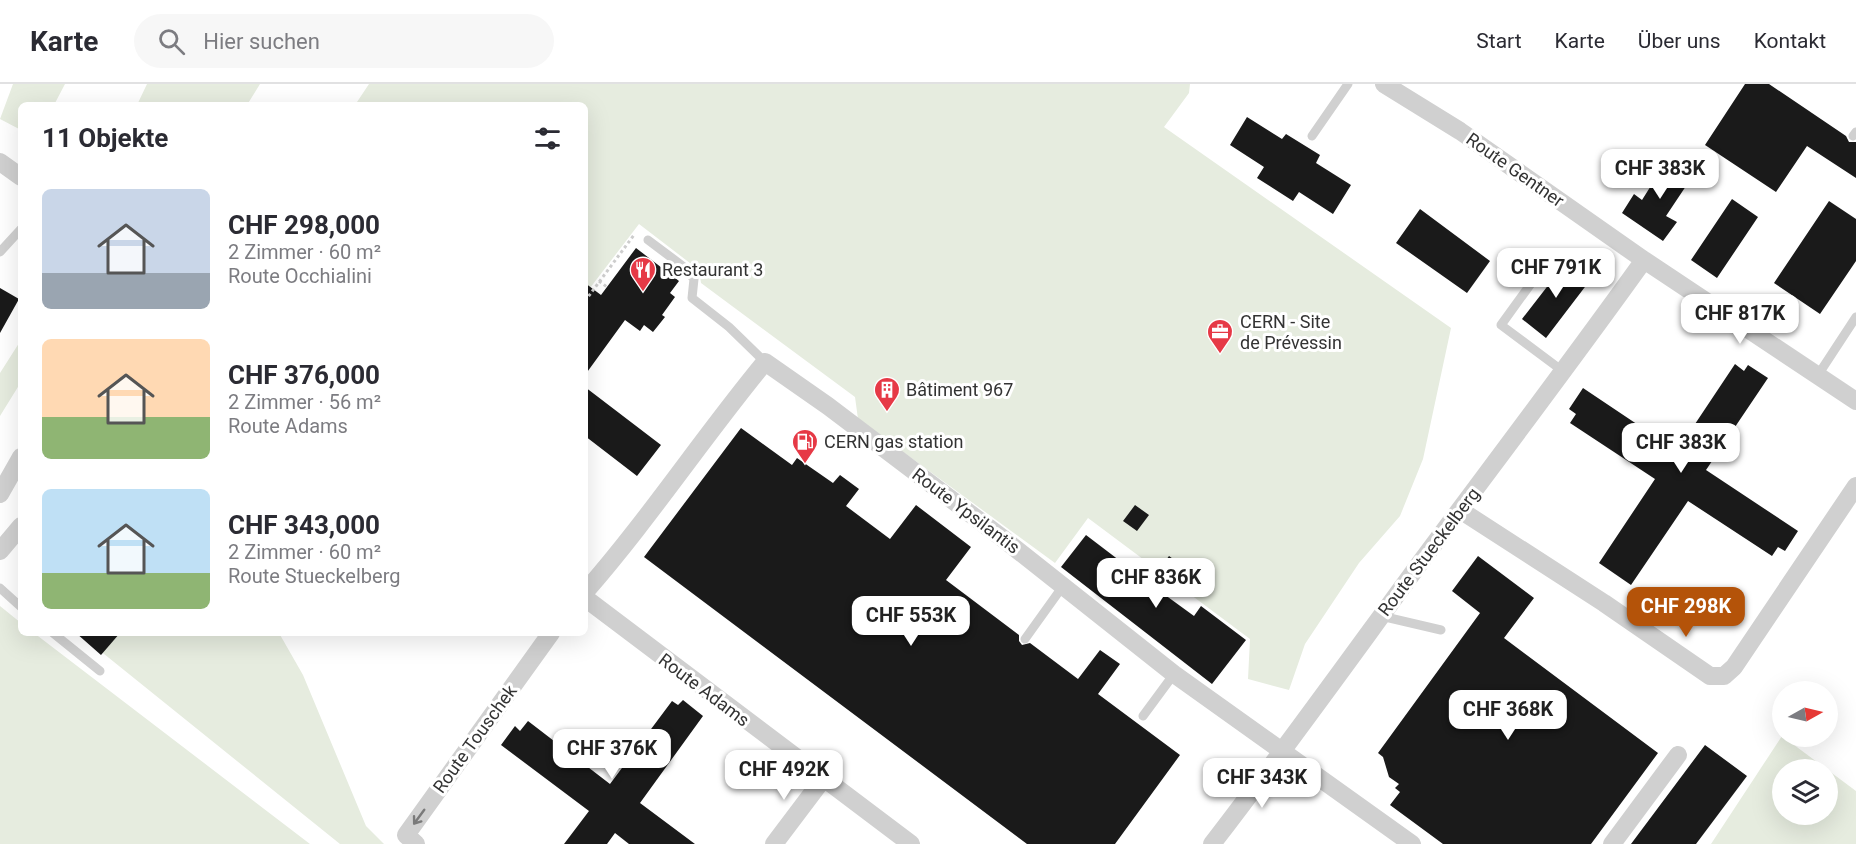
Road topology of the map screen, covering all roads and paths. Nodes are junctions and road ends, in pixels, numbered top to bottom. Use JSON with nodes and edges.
{"nodes":[{"id":1,"x":1348,"y":84,"type":"edge"},
{"id":2,"x":1384,"y":84,"type":"edge"},
{"id":3,"x":1312,"y":136,"type":"dead end"},
{"id":4,"x":0,"y":162,"type":"edge"},
{"id":5,"x":18,"y":175,"type":"edge"},
{"id":6,"x":18,"y":232,"type":"edge"},
{"id":7,"x":648,"y":240,"type":"joint"},
{"id":8,"x":0,"y":252,"type":"edge"},
{"id":9,"x":1644,"y":260,"type":"junction"},
{"id":10,"x":1535,"y":278,"type":"dead end"},
{"id":11,"x":599,"y":281,"type":"junction"},
{"id":12,"x":607,"y":288,"type":"dead end"},
{"id":13,"x":588,"y":297,"type":"edge"},
{"id":14,"x":1856,"y":316,"type":"edge"},
{"id":15,"x":765,"y":362,"type":"junction"},
{"id":16,"x":1564,"y":372,"type":"junction"},
{"id":17,"x":1818,"y":375,"type":"junction"},
{"id":18,"x":1856,"y":401,"type":"edge"},
{"id":19,"x":18,"y":462,"type":"edge"},
{"id":20,"x":1856,"y":486,"type":"edge"},
{"id":21,"x":0,"y":494,"type":"edge"},
{"id":22,"x":1460,"y":510,"type":"junction"},
{"id":23,"x":18,"y":530,"type":"edge"},
{"id":24,"x":0,"y":551,"type":"edge"},
{"id":25,"x":1063,"y":586,"type":"junction"},
{"id":26,"x":0,"y":588,"type":"edge"},
{"id":27,"x":588,"y":589,"type":"edge"},
{"id":28,"x":588,"y":600,"type":"edge"},
{"id":29,"x":18,"y":604,"type":"edge"},
{"id":30,"x":1381,"y":616,"type":"junction"},
{"id":31,"x":1441,"y":630,"type":"dead end"},
{"id":32,"x":57,"y":636,"type":"edge"},
{"id":33,"x":549,"y":636,"type":"edge"},
{"id":34,"x":1025,"y":639,"type":"dead end"},
{"id":35,"x":100,"y":670,"type":"dead end"},
{"id":36,"x":1174,"y":674,"type":"junction"},
{"id":37,"x":1143,"y":716,"type":"dead end"},
{"id":38,"x":1283,"y":752,"type":"junction"},
{"id":39,"x":1678,"y":755,"type":"dead end"},
{"id":40,"x":823,"y":779,"type":"junction"},
{"id":41,"x":416,"y":844,"type":"edge"},
{"id":42,"x":774,"y":844,"type":"edge"},
{"id":43,"x":911,"y":844,"type":"edge"},
{"id":44,"x":1212,"y":844,"type":"edge"},
{"id":45,"x":1412,"y":844,"type":"edge"},
{"id":46,"x":1612,"y":844,"type":"edge"}],
"edges":[{"from":1,"to":3,"type":"lane"},
{"from":2,"to":9,"type":"street","name":"Route Gentner"},
{"from":4,"to":5,"type":"street"},
{"from":6,"to":8,"type":"lane"},
{"from":7,"to":11,"type":"path"},
{"from":7,"to":15,"type":"lane"},
{"from":9,"to":16,"type":"street","name":"Route Stueckelberg"},
{"from":9,"to":17,"type":"street","name":"Route Gentner"},
{"from":10,"to":16,"type":"lane"},
{"from":11,"to":12,"type":"path"},
{"from":11,"to":13,"type":"path"},
{"from":14,"to":17,"type":"lane"},
{"from":15,"to":25,"type":"street","name":"Route Ypsilantis"},
{"from":15,"to":27,"type":"street"},
{"from":16,"to":22,"type":"street","name":"Route Stueckelberg"},
{"from":17,"to":18,"type":"street","name":"Route Gentner"},
{"from":19,"to":21,"type":"street"},
{"from":20,"to":22,"type":"street"},
{"from":22,"to":30,"type":"street","name":"Route Stueckelberg"},
{"from":23,"to":24,"type":"street"},
{"from":25,"to":34,"type":"lane"},
{"from":25,"to":36,"type":"street","name":"Route Ypsilantis"},
{"from":26,"to":29,"type":"lane"},
{"from":28,"to":40,"type":"street","name":"Route Adams"},
{"from":30,"to":31,"type":"lane"},
{"from":30,"to":38,"type":"street","name":"Route Stueckelberg"},
{"from":32,"to":35,"type":"lane"},
{"from":33,"to":41,"type":"street","name":"Route Touschek","one_way":true},
{"from":36,"to":37,"type":"lane"},
{"from":36,"to":38,"type":"street","name":"Route Ypsilantis"},
{"from":38,"to":44,"type":"street","name":"Route Stueckelberg"},
{"from":38,"to":45,"type":"street","name":"Route Ypsilantis"},
{"from":39,"to":46,"type":"street"},
{"from":40,"to":42,"type":"street"},
{"from":40,"to":43,"type":"street","name":"Route Adams"}]}
